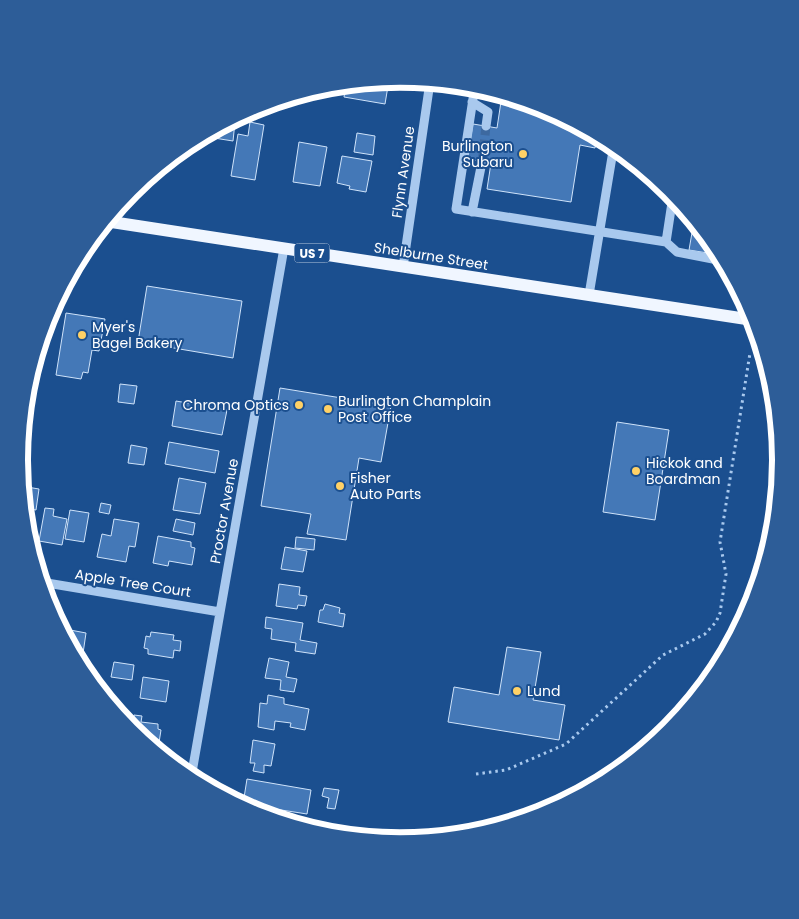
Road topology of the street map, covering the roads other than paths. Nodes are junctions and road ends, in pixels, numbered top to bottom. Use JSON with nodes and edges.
{"nodes":[{"id":1,"x":429,"y":89,"type":"edge"},
{"id":2,"x":473,"y":95,"type":"edge"},
{"id":3,"x":472,"y":102,"type":"junction"},
{"id":4,"x":486,"y":126,"type":"tunnel mouth"},
{"id":5,"x":612,"y":154,"type":"edge"},
{"id":6,"x":482,"y":162,"type":"tunnel mouth"},
{"id":7,"x":672,"y":206,"type":"edge"},
{"id":8,"x":472,"y":212,"type":"junction"},
{"id":9,"x":113,"y":222,"type":"edge"},
{"id":10,"x":598,"y":231,"type":"junction"},
{"id":11,"x":666,"y":242,"type":"junction"},
{"id":12,"x":284,"y":248,"type":"junction"},
{"id":13,"x":713,"y":259,"type":"edge"},
{"id":14,"x":403,"y":267,"type":"junction"},
{"id":15,"x":589,"y":295,"type":"junction"},
{"id":16,"x":744,"y":319,"type":"edge"},
{"id":17,"x":49,"y":583,"type":"edge"},
{"id":18,"x":220,"y":612,"type":"junction"},
{"id":19,"x":193,"y":769,"type":"edge"}],
"edges":[{"from":1,"to":14,"type":"street","name":"Flynn Avenue"},
{"from":2,"to":3,"type":"street"},
{"from":3,"to":4,"type":"street"},
{"from":3,"to":8,"type":"street"},
{"from":5,"to":10,"type":"street"},
{"from":6,"to":8,"type":"street"},
{"from":7,"to":11,"type":"street"},
{"from":8,"to":10,"type":"street"},
{"from":9,"to":12,"type":"main road","name":"Shelburne Street","number":"US 7"},
{"from":10,"to":11,"type":"street"},
{"from":10,"to":15,"type":"street"},
{"from":11,"to":13,"type":"street"},
{"from":12,"to":14,"type":"main road","name":"Shelburne Street","number":"US 7"},
{"from":12,"to":18,"type":"street","name":"Proctor Avenue"},
{"from":14,"to":15,"type":"main road","name":"Shelburne Street","number":"US 7"},
{"from":15,"to":16,"type":"main road","name":"Shelburne Street","number":"US 7"},
{"from":17,"to":18,"type":"street","name":"Apple Tree Court"},
{"from":18,"to":19,"type":"street","name":"Proctor Avenue"}]}
